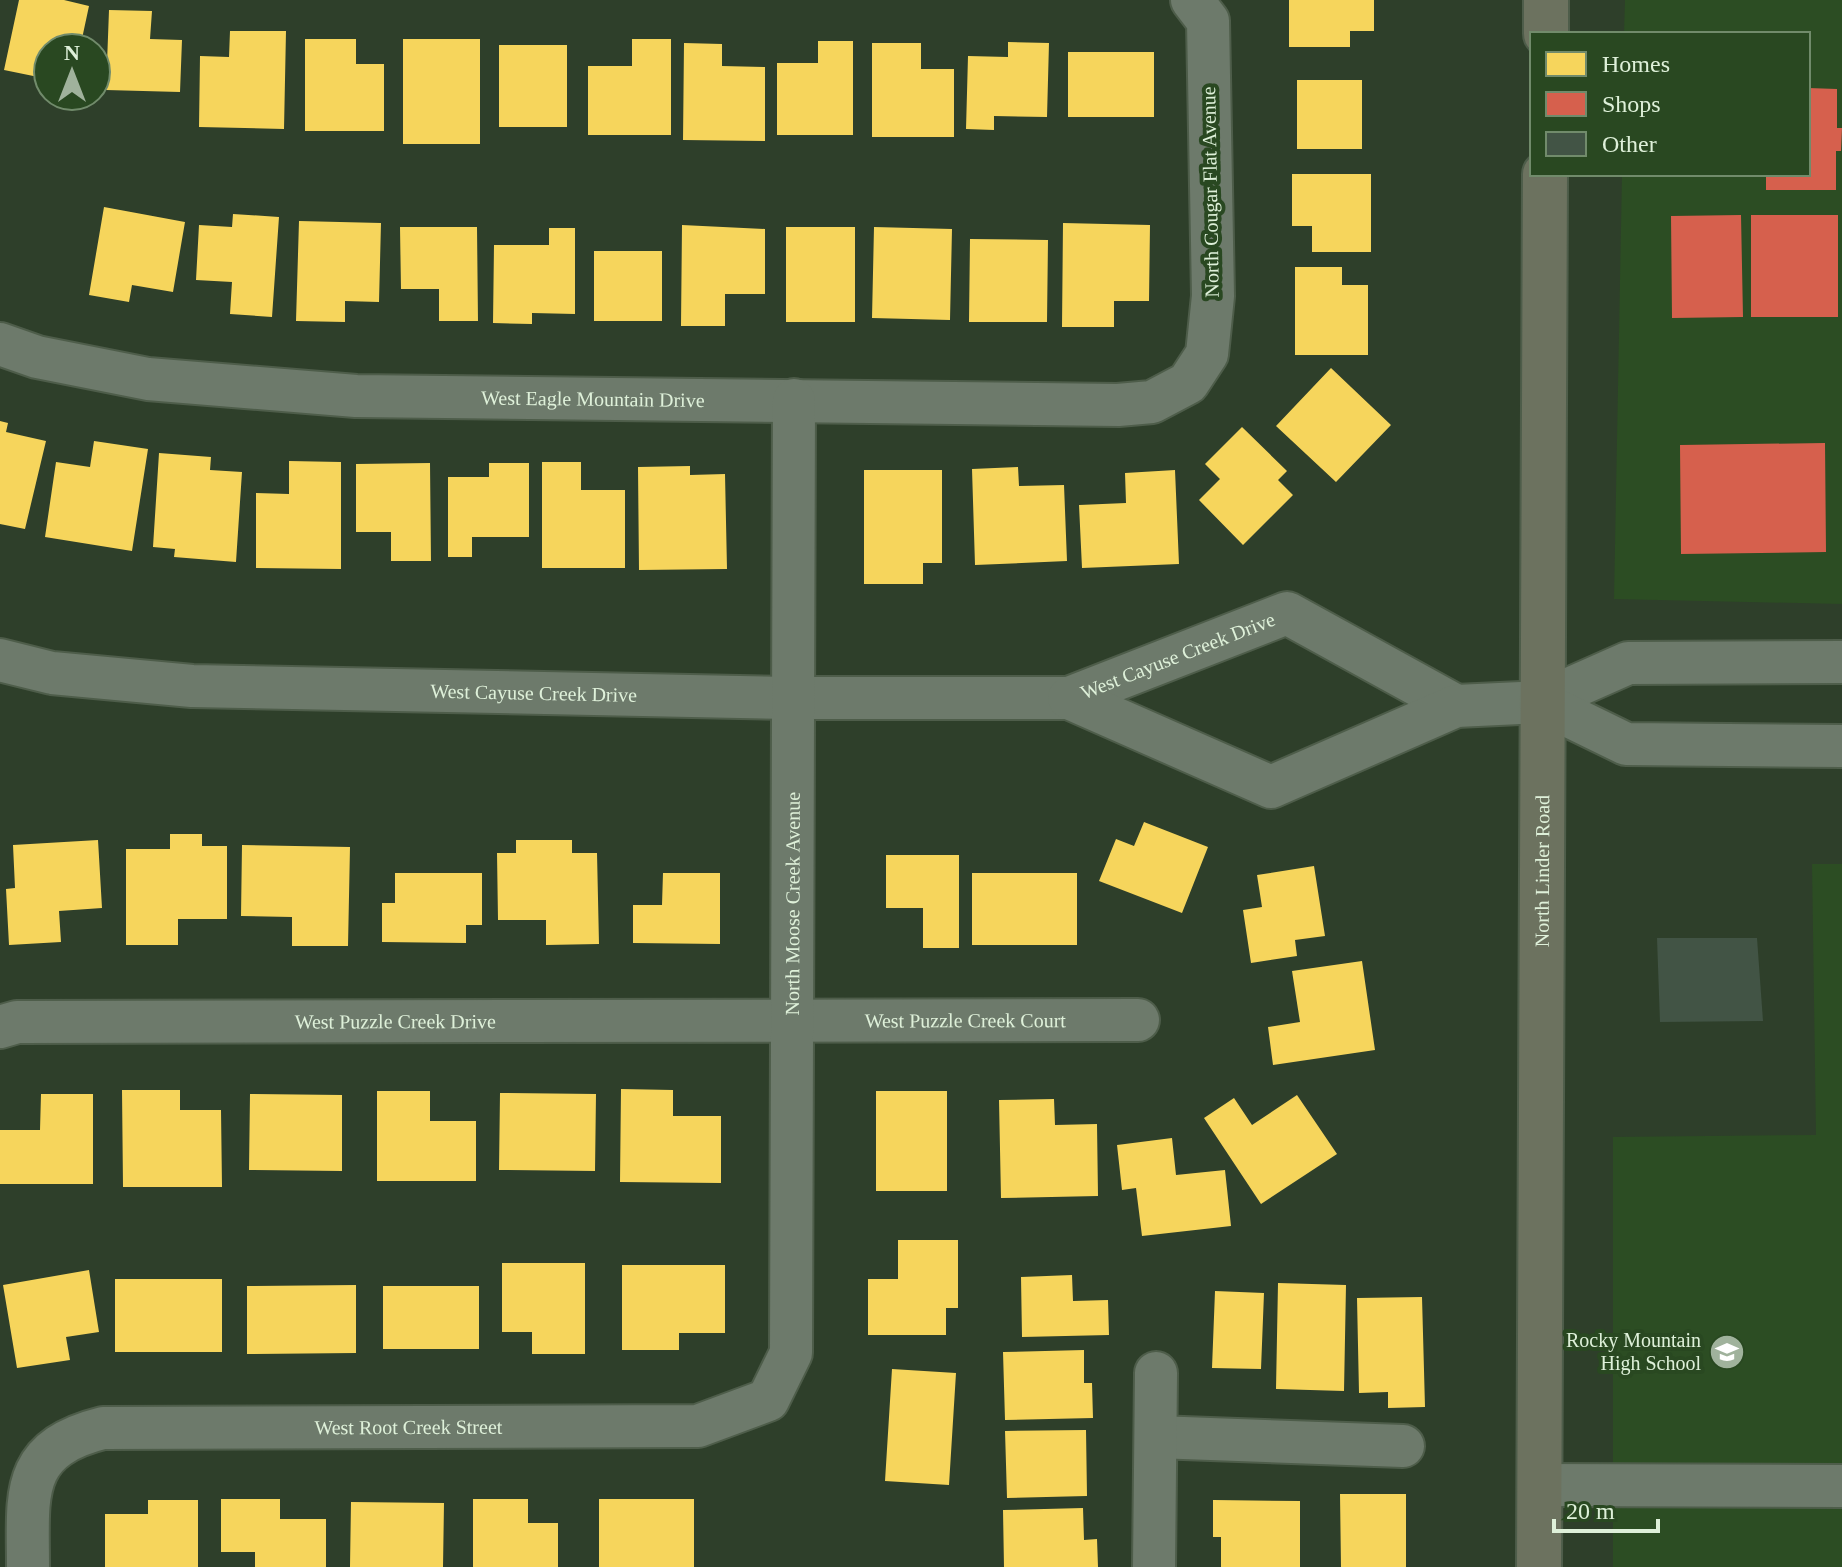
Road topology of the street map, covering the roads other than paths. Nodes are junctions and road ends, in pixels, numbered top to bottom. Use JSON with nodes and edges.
{"nodes":[{"id":1,"x":1192,"y":0,"type":"edge"},
{"id":2,"x":1546,"y":0,"type":"edge"},
{"id":3,"x":1546,"y":32,"type":"edge"},
{"id":4,"x":1545,"y":176,"type":"edge"},
{"id":5,"x":0,"y":344,"type":"edge"},
{"id":6,"x":1188,"y":383,"type":"joint"},
{"id":7,"x":794,"y":400,"type":"junction"},
{"id":8,"x":0,"y":660,"type":"edge"},
{"id":9,"x":1842,"y":662,"type":"edge"},
{"id":10,"x":792,"y":698,"type":"junction"},
{"id":11,"x":1069,"y":698,"type":"junction"},
{"id":12,"x":1540,"y":702,"type":"junction"},
{"id":13,"x":1456,"y":706,"type":"junction"},
{"id":14,"x":1842,"y":746,"type":"edge"},
{"id":15,"x":793,"y":1019,"type":"junction"},
{"id":16,"x":1138,"y":1020,"type":"dead end"},
{"id":17,"x":0,"y":1027,"type":"edge"},
{"id":18,"x":1156,"y":1373,"type":"dead end"},
{"id":19,"x":768,"y":1400,"type":"joint"},
{"id":20,"x":1156,"y":1437,"type":"junction"},
{"id":21,"x":1403,"y":1446,"type":"dead end"},
{"id":22,"x":1539,"y":1485,"type":"junction"},
{"id":23,"x":1842,"y":1486,"type":"edge"},
{"id":24,"x":28,"y":1567,"type":"edge"},
{"id":25,"x":1154,"y":1567,"type":"edge"},
{"id":26,"x":1539,"y":1567,"type":"edge"}],
"edges":[{"from":1,"to":6,"type":"street","name":"North Cougar Flat Avenue"},
{"from":2,"to":3,"type":"main road"},
{"from":4,"to":12,"type":"main road","name":"North Linder Road"},
{"from":5,"to":7,"type":"street","name":"West Eagle Mountain Drive"},
{"from":6,"to":7,"type":"street","name":"West Eagle Mountain Drive"},
{"from":7,"to":10,"type":"street","name":"North Moose Creek Avenue"},
{"from":8,"to":10,"type":"street","name":"West Cayuse Creek Drive"},
{"from":9,"to":12,"type":"street","name":"West Cayuse Creek Drive"},
{"from":10,"to":11,"type":"street","name":"West Cayuse Creek Drive"},
{"from":10,"to":15,"type":"street","name":"North Moose Creek Avenue"},
{"from":11,"to":13,"type":"street","name":"West Cayuse Creek Drive"},
{"from":11,"to":13,"type":"street","name":"West Cayuse Creek Drive"},
{"from":12,"to":13,"type":"street","name":"West Cayuse Creek Drive"},
{"from":12,"to":14,"type":"street","name":"West Cayuse Creek Drive"},
{"from":12,"to":22,"type":"main road","name":"North Linder Road"},
{"from":15,"to":16,"type":"street","name":"West Puzzle Creek Court"},
{"from":15,"to":17,"type":"street","name":"West Puzzle Creek Drive"},
{"from":15,"to":19,"type":"street","name":"North Moose Creek Avenue"},
{"from":18,"to":20,"type":"street"},
{"from":19,"to":24,"type":"street","name":"West Root Creek Street"},
{"from":20,"to":21,"type":"street"},
{"from":20,"to":25,"type":"street"},
{"from":22,"to":23,"type":"street"},
{"from":22,"to":26,"type":"main road","name":"North Linder Road"}]}
